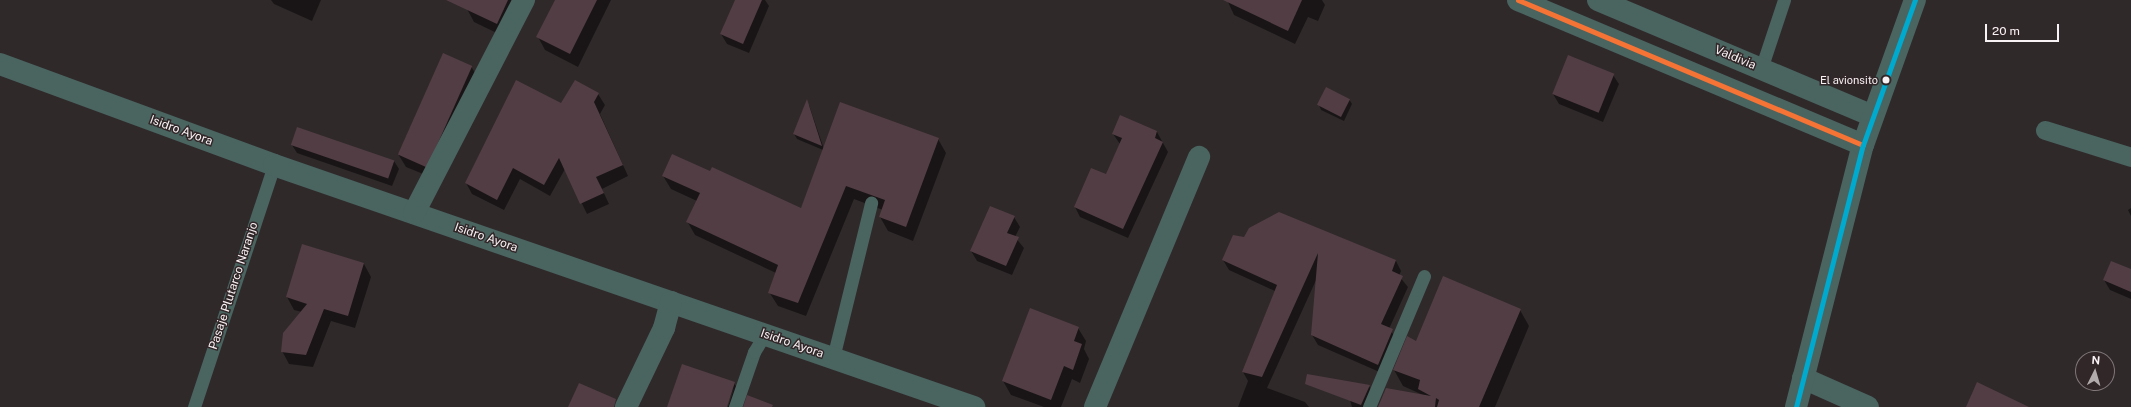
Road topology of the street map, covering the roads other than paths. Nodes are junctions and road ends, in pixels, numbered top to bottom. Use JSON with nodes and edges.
{"nodes":[{"id":1,"x":524,"y":0,"type":"edge"},
{"id":2,"x":1518,"y":0,"type":"edge"},
{"id":3,"x":1598,"y":0,"type":"edge"},
{"id":4,"x":1784,"y":0,"type":"edge"},
{"id":5,"x":1914,"y":0,"type":"edge"},
{"id":6,"x":0,"y":64,"type":"edge"},
{"id":7,"x":1761,"y":69,"type":"junction"},
{"id":8,"x":1872,"y":116,"type":"junction"},
{"id":9,"x":2045,"y":130,"type":"dead end"},
{"id":10,"x":1863,"y":145,"type":"junction"},
{"id":11,"x":2131,"y":157,"type":"edge"},
{"id":12,"x":1199,"y":158,"type":"dead end"},
{"id":13,"x":274,"y":165,"type":"junction"},
{"id":14,"x":871,"y":203,"type":"dead end"},
{"id":15,"x":414,"y":213,"type":"junction"},
{"id":16,"x":1424,"y":276,"type":"dead end"},
{"id":17,"x":671,"y":302,"type":"junction"},
{"id":18,"x":765,"y":334,"type":"junction"},
{"id":19,"x":833,"y":358,"type":"junction"},
{"id":20,"x":1803,"y":378,"type":"junction"},
{"id":21,"x":1829,"y":399,"type":"edge"},
{"id":22,"x":194,"y":407,"type":"edge"},
{"id":23,"x":626,"y":407,"type":"edge"},
{"id":24,"x":735,"y":407,"type":"edge"},
{"id":25,"x":974,"y":407,"type":"edge"},
{"id":26,"x":1095,"y":407,"type":"edge"},
{"id":27,"x":1369,"y":407,"type":"edge"},
{"id":28,"x":1796,"y":407,"type":"edge"},
{"id":29,"x":1868,"y":407,"type":"edge"}],
"edges":[{"from":1,"to":15,"type":"street"},
{"from":2,"to":10,"type":"street"},
{"from":3,"to":7,"type":"street","name":"Valdivia"},
{"from":4,"to":7,"type":"lane"},
{"from":5,"to":8,"type":"street"},
{"from":6,"to":13,"type":"street","name":"Isidro Ayora"},
{"from":7,"to":8,"type":"street","name":"Valdivia"},
{"from":8,"to":10,"type":"street"},
{"from":9,"to":11,"type":"street"},
{"from":10,"to":20,"type":"street"},
{"from":12,"to":26,"type":"street"},
{"from":13,"to":15,"type":"street","name":"Isidro Ayora"},
{"from":13,"to":22,"type":"lane","name":"Pasaje Plutarco Naranjo"},
{"from":14,"to":19,"type":"lane"},
{"from":15,"to":17,"type":"street","name":"Isidro Ayora"},
{"from":16,"to":27,"type":"lane"},
{"from":17,"to":18,"type":"street","name":"Isidro Ayora"},
{"from":17,"to":23,"type":"street"},
{"from":18,"to":19,"type":"street","name":"Isidro Ayora"},
{"from":18,"to":24,"type":"lane"},
{"from":19,"to":25,"type":"street","name":"Isidro Ayora"},
{"from":20,"to":21,"type":"street"},
{"from":20,"to":28,"type":"street"},
{"from":21,"to":29,"type":"street"}]}
